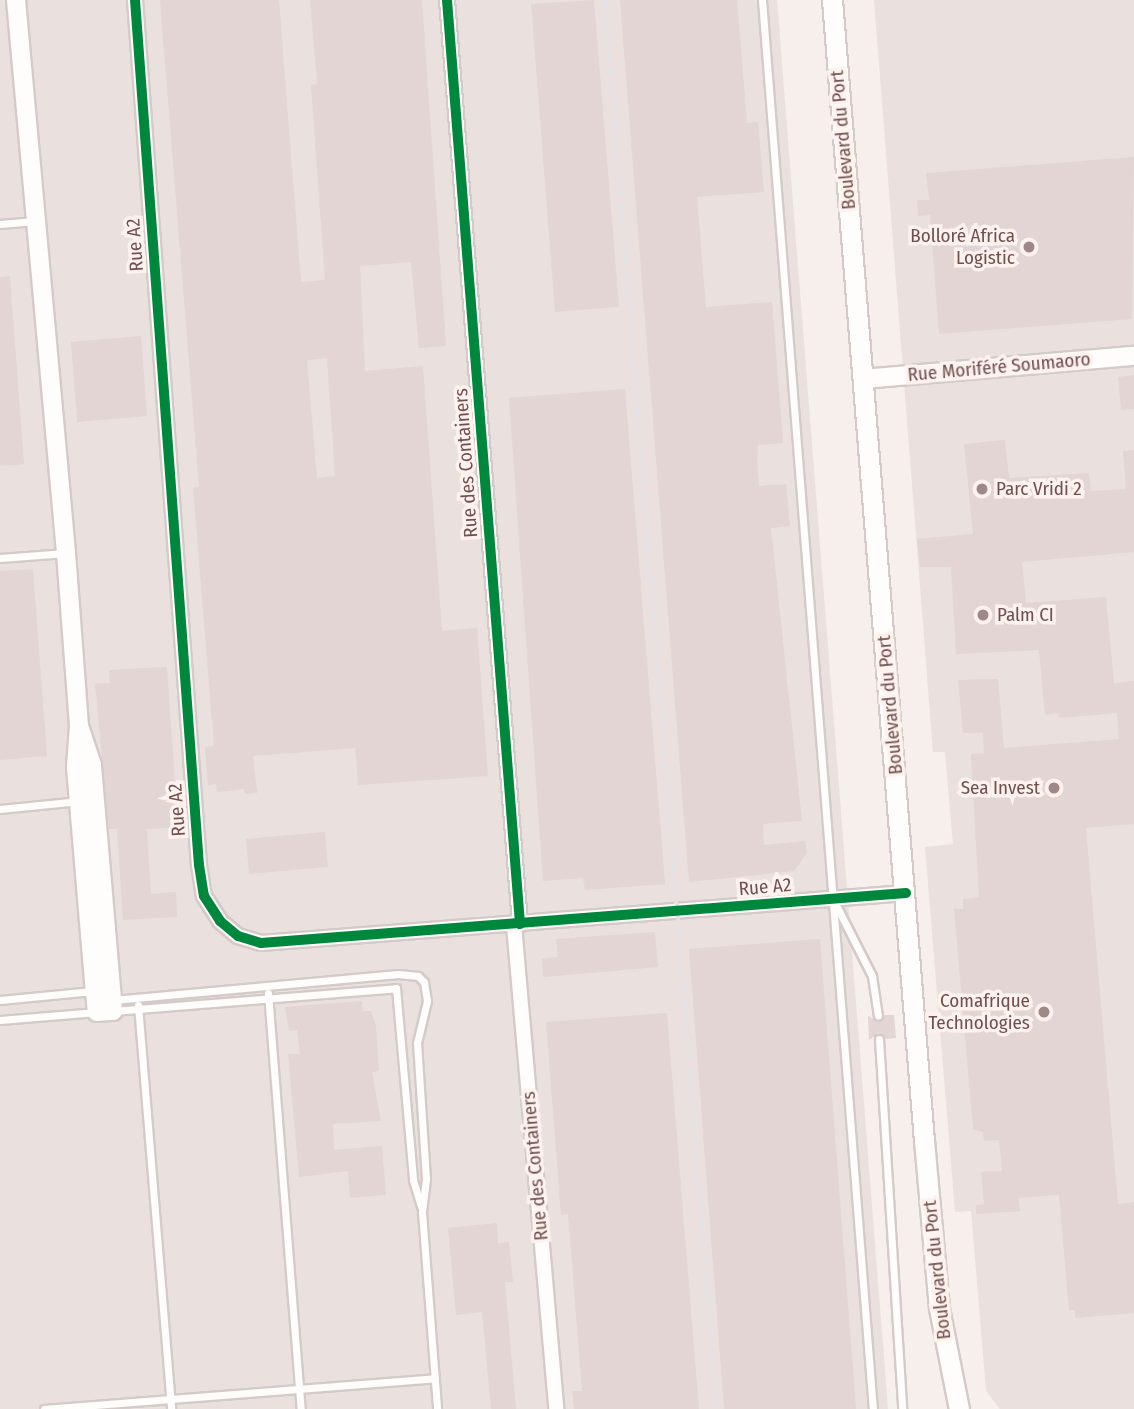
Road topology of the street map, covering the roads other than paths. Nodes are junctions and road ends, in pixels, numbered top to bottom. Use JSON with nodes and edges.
{"nodes":[{"id":1,"x":16,"y":0,"type":"edge"},
{"id":2,"x":135,"y":0,"type":"edge"},
{"id":3,"x":447,"y":0,"type":"edge"},
{"id":4,"x":762,"y":0,"type":"edge"},
{"id":5,"x":832,"y":0,"type":"edge"},
{"id":6,"x":35,"y":221,"type":"junction"},
{"id":7,"x":0,"y":224,"type":"edge"},
{"id":8,"x":1134,"y":356,"type":"edge"},
{"id":9,"x":863,"y":379,"type":"junction"},
{"id":10,"x":66,"y":553,"type":"junction"},
{"id":11,"x":0,"y":558,"type":"edge"},
{"id":12,"x":87,"y":801,"type":"junction"},
{"id":13,"x":0,"y":809,"type":"edge"},
{"id":14,"x":906,"y":893,"type":"junction"},
{"id":15,"x":833,"y":899,"type":"junction"},
{"id":16,"x":517,"y":924,"type":"junction"},
{"id":17,"x":268,"y":986,"type":"junction"},
{"id":18,"x":138,"y":997,"type":"junction"},
{"id":19,"x":268,"y":997,"type":"junction"},
{"id":20,"x":0,"y":1000,"type":"edge"},
{"id":21,"x":104,"y":1001,"type":"junction"},
{"id":22,"x":139,"y":1008,"type":"junction"},
{"id":23,"x":878,"y":1016,"type":"dead end"},
{"id":24,"x":0,"y":1020,"type":"edge"},
{"id":25,"x":879,"y":1040,"type":"dead end"},
{"id":26,"x":422,"y":1212,"type":"junction"},
{"id":27,"x":435,"y":1378,"type":"junction"},
{"id":28,"x":299,"y":1390,"type":"junction"},
{"id":29,"x":170,"y":1397,"type":"junction"},
{"id":30,"x":44,"y":1409,"type":"edge"},
{"id":31,"x":171,"y":1409,"type":"edge"},
{"id":32,"x":301,"y":1409,"type":"edge"},
{"id":33,"x":437,"y":1409,"type":"edge"},
{"id":34,"x":555,"y":1409,"type":"edge"},
{"id":35,"x":873,"y":1409,"type":"edge"},
{"id":36,"x":902,"y":1409,"type":"edge"},
{"id":37,"x":959,"y":1409,"type":"edge"}],
"edges":[{"from":1,"to":6,"type":"street"},
{"from":2,"to":16,"type":"street","name":"Rue A2"},
{"from":3,"to":16,"type":"street","name":"Rue des Containers"},
{"from":4,"to":15,"type":"lane"},
{"from":5,"to":9,"type":"main road","name":"Boulevard du Port"},
{"from":6,"to":7,"type":"lane"},
{"from":6,"to":10,"type":"street"},
{"from":8,"to":9,"type":"street","name":"Rue Moriféré Soumaoro"},
{"from":9,"to":14,"type":"main road","name":"Boulevard du Port"},
{"from":10,"to":11,"type":"lane"},
{"from":10,"to":12,"type":"street"},
{"from":12,"to":13,"type":"lane"},
{"from":12,"to":21,"type":"street"},
{"from":14,"to":15,"type":"street","name":"Rue A2"},
{"from":14,"to":37,"type":"main road","name":"Boulevard du Port"},
{"from":15,"to":16,"type":"street","name":"Rue A2"},
{"from":15,"to":23,"type":"lane"},
{"from":15,"to":35,"type":"lane"},
{"from":16,"to":34,"type":"street","name":"Rue des Containers"},
{"from":17,"to":18,"type":"lane"},
{"from":17,"to":19,"type":"lane"},
{"from":17,"to":26,"type":"lane"},
{"from":18,"to":21,"type":"lane"},
{"from":18,"to":22,"type":"lane"},
{"from":19,"to":22,"type":"lane"},
{"from":19,"to":26,"type":"lane"},
{"from":19,"to":28,"type":"lane"},
{"from":20,"to":21,"type":"lane"},
{"from":21,"to":22,"type":"lane"},
{"from":21,"to":24,"type":"lane"},
{"from":22,"to":29,"type":"lane"},
{"from":25,"to":36,"type":"lane"},
{"from":26,"to":27,"type":"lane"},
{"from":27,"to":28,"type":"lane"},
{"from":27,"to":33,"type":"lane"},
{"from":28,"to":29,"type":"lane"},
{"from":28,"to":32,"type":"lane"},
{"from":29,"to":30,"type":"lane"},
{"from":29,"to":31,"type":"lane"}]}
